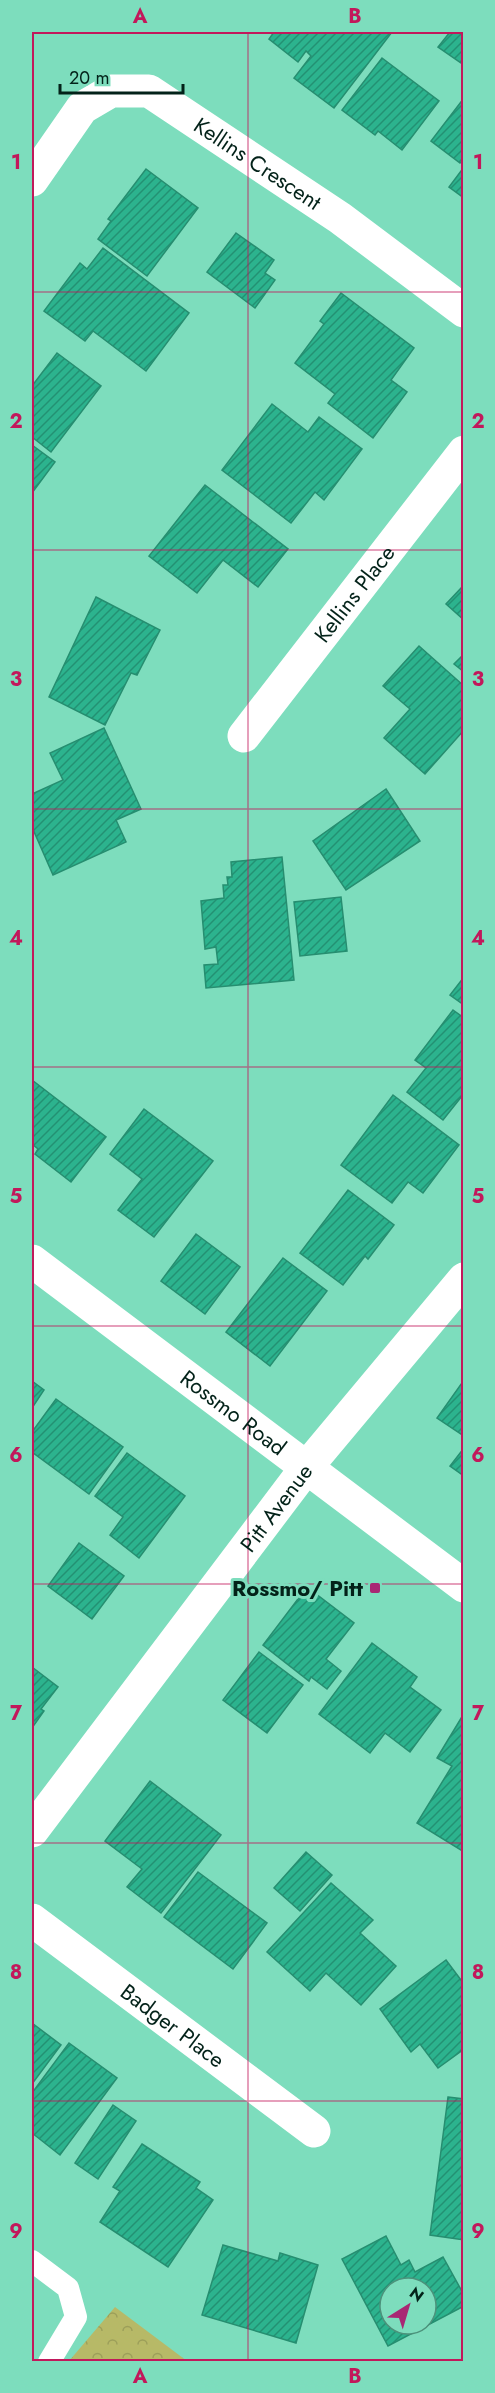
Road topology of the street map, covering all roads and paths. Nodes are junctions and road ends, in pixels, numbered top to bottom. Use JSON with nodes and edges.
{"nodes":[{"id":1,"x":32,"y":180,"type":"edge"},
{"id":2,"x":464,"y":311,"type":"edge"},
{"id":3,"x":464,"y":452,"type":"edge"},
{"id":4,"x":244,"y":736,"type":"dead end"},
{"id":5,"x":32,"y":1261,"type":"edge"},
{"id":6,"x":464,"y":1279,"type":"edge"},
{"id":7,"x":306,"y":1468,"type":"junction"},
{"id":8,"x":464,"y":1586,"type":"edge"},
{"id":9,"x":32,"y":1831,"type":"edge"},
{"id":10,"x":32,"y":1920,"type":"edge"},
{"id":11,"x":314,"y":2131,"type":"dead end"},
{"id":12,"x":32,"y":2260,"type":"edge"},
{"id":13,"x":49,"y":2361,"type":"edge"}],
"edges":[{"from":1,"to":2,"type":"street","name":"Kellins Crescent"},
{"from":3,"to":4,"type":"street","name":"Kellins Place"},
{"from":5,"to":7,"type":"street","name":"Rossmo Road"},
{"from":6,"to":7,"type":"street","name":"Pitt Avenue"},
{"from":7,"to":8,"type":"street","name":"Rossmo Road"},
{"from":7,"to":9,"type":"street","name":"Pitt Avenue"},
{"from":10,"to":11,"type":"street","name":"Badger Place"},
{"from":12,"to":13,"type":"lane"}]}
